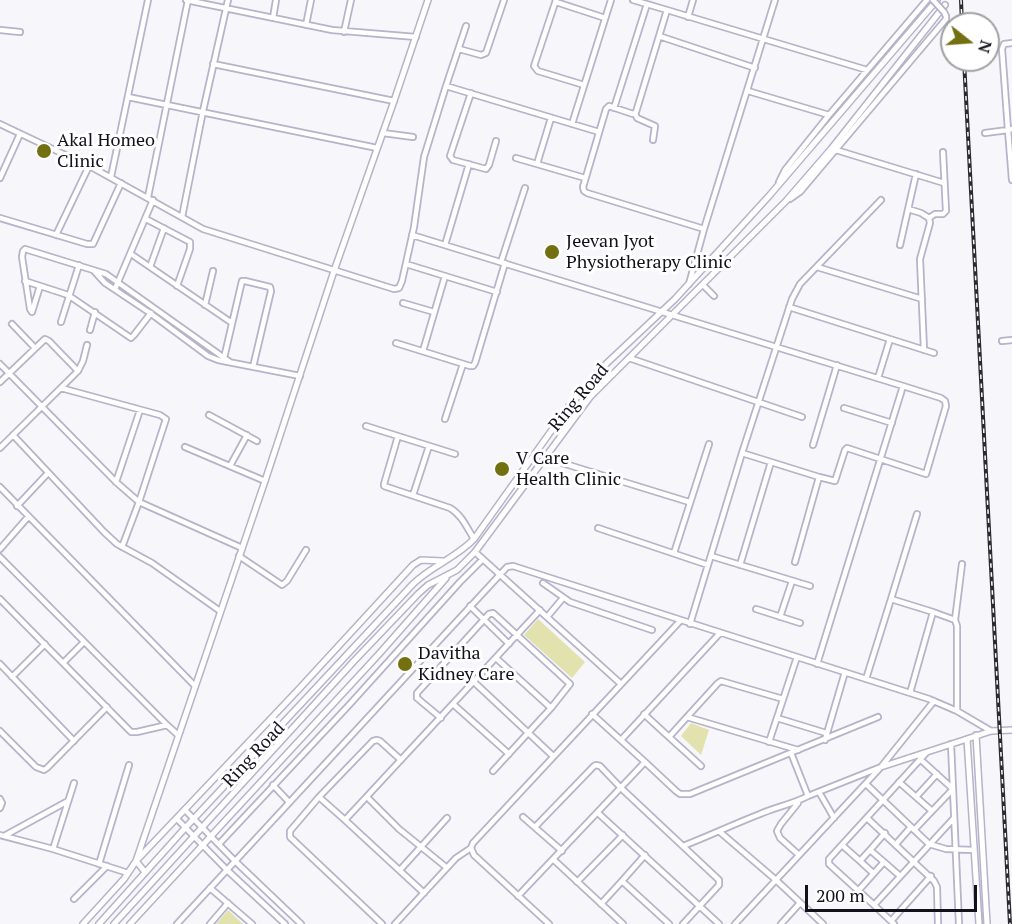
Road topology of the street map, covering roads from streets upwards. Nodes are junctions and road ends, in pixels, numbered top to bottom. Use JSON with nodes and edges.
{"nodes":[{"id":1,"x":148,"y":0,"type":"edge"},
{"id":2,"x":188,"y":0,"type":"edge"},
{"id":3,"x":228,"y":0,"type":"edge"},
{"id":4,"x":276,"y":0,"type":"edge"},
{"id":5,"x":311,"y":0,"type":"edge"},
{"id":6,"x":351,"y":0,"type":"edge"},
{"id":7,"x":428,"y":0,"type":"edge"},
{"id":8,"x":504,"y":0,"type":"edge"},
{"id":9,"x":611,"y":0,"type":"edge"},
{"id":10,"x":633,"y":0,"type":"edge"},
{"id":11,"x":655,"y":0,"type":"edge"},
{"id":12,"x":693,"y":0,"type":"edge"},
{"id":13,"x":775,"y":0,"type":"edge"},
{"id":14,"x":927,"y":0,"type":"edge"},
{"id":15,"x":935,"y":0,"type":"edge"},
{"id":16,"x":556,"y":1,"type":"edge"},
{"id":17,"x":647,"y":4,"type":"junction"},
{"id":18,"x":654,"y":6,"type":"junction"},
{"id":19,"x":226,"y":8,"type":"junction"},
{"id":20,"x":945,"y":9,"type":"junction"},
{"id":21,"x":667,"y":10,"type":"junction"},
{"id":22,"x":688,"y":17,"type":"junction"},
{"id":23,"x":273,"y":18,"type":"junction"},
{"id":24,"x":605,"y":18,"type":"junction"},
{"id":25,"x":306,"y":25,"type":"junction"},
{"id":26,"x":466,"y":26,"type":"dead end"},
{"id":27,"x":0,"y":30,"type":"edge"},
{"id":28,"x":20,"y":32,"type":"dead end"},
{"id":29,"x":344,"y":32,"type":"junction"},
{"id":30,"x":659,"y":36,"type":"junction"},
{"id":31,"x":416,"y":37,"type":"junction"},
{"id":32,"x":764,"y":39,"type":"junction"},
{"id":33,"x":1012,"y":43,"type":"edge"},
{"id":34,"x":459,"y":49,"type":"junction"},
{"id":35,"x":213,"y":64,"type":"junction"},
{"id":36,"x":755,"y":68,"type":"junction"},
{"id":37,"x":867,"y":70,"type":"junction"},
{"id":38,"x":446,"y":86,"type":"junction"},
{"id":39,"x":584,"y":86,"type":"junction"},
{"id":40,"x":748,"y":91,"type":"junction"},
{"id":41,"x":471,"y":93,"type":"junction"},
{"id":42,"x":128,"y":97,"type":"junction"},
{"id":43,"x":394,"y":101,"type":"junction"},
{"id":44,"x":167,"y":104,"type":"junction"},
{"id":45,"x":614,"y":108,"type":"junction"},
{"id":46,"x":203,"y":111,"type":"junction"},
{"id":47,"x":635,"y":113,"type":"junction"},
{"id":48,"x":829,"y":115,"type":"junction"},
{"id":49,"x":551,"y":118,"type":"junction"},
{"id":50,"x":0,"y":124,"type":"edge"},
{"id":51,"x":572,"y":124,"type":"junction"},
{"id":52,"x":1010,"y":130,"type":"edge"},
{"id":53,"x":599,"y":132,"type":"junction"},
{"id":54,"x":382,"y":133,"type":"junction"},
{"id":55,"x":985,"y":133,"type":"dead end"},
{"id":56,"x":20,"y":134,"type":"junction"},
{"id":57,"x":413,"y":137,"type":"dead end"},
{"id":58,"x":653,"y":140,"type":"dead end"},
{"id":59,"x":496,"y":141,"type":"dead end"},
{"id":60,"x":377,"y":148,"type":"junction"},
{"id":61,"x":836,"y":150,"type":"junction"},
{"id":62,"x":943,"y":152,"type":"dead end"},
{"id":63,"x":516,"y":158,"type":"dead end"},
{"id":64,"x":468,"y":164,"type":"junction"},
{"id":65,"x":537,"y":164,"type":"junction"},
{"id":66,"x":1011,"y":165,"type":"edge"},
{"id":67,"x":89,"y":166,"type":"junction"},
{"id":68,"x":916,"y":174,"type":"junction"},
{"id":69,"x":0,"y":177,"type":"edge"},
{"id":70,"x":111,"y":177,"type":"junction"},
{"id":71,"x":585,"y":178,"type":"junction"},
{"id":72,"x":1012,"y":180,"type":"edge"},
{"id":73,"x":121,"y":183,"type":"junction"},
{"id":74,"x":944,"y":183,"type":"junction"},
{"id":75,"x":525,"y":188,"type":"dead end"},
{"id":76,"x":775,"y":189,"type":"junction"},
{"id":77,"x":151,"y":199,"type":"junction"},
{"id":78,"x":880,"y":200,"type":"dead end"},
{"id":79,"x":786,"y":201,"type":"junction"},
{"id":80,"x":908,"y":208,"type":"junction"},
{"id":81,"x":182,"y":217,"type":"junction"},
{"id":82,"x":0,"y":218,"type":"edge"},
{"id":83,"x":929,"y":218,"type":"junction"},
{"id":84,"x":146,"y":219,"type":"junction"},
{"id":85,"x":164,"y":228,"type":"junction"},
{"id":86,"x":704,"y":229,"type":"junction"},
{"id":87,"x":56,"y":235,"type":"junction"},
{"id":88,"x":412,"y":235,"type":"junction"},
{"id":89,"x":445,"y":245,"type":"junction"},
{"id":90,"x":900,"y":245,"type":"dead end"},
{"id":91,"x":130,"y":254,"type":"junction"},
{"id":92,"x":503,"y":263,"type":"junction"},
{"id":93,"x":406,"y":264,"type":"junction"},
{"id":94,"x":79,"y":265,"type":"junction"},
{"id":95,"x":150,"y":267,"type":"junction"},
{"id":96,"x":817,"y":267,"type":"junction"},
{"id":97,"x":213,"y":270,"type":"dead end"},
{"id":98,"x":94,"y":271,"type":"junction"},
{"id":99,"x":334,"y":271,"type":"junction"},
{"id":100,"x":446,"y":276,"type":"junction"},
{"id":101,"x":26,"y":281,"type":"junction"},
{"id":102,"x":118,"y":283,"type":"junction"},
{"id":103,"x":688,"y":285,"type":"junction"},
{"id":104,"x":703,"y":285,"type":"junction"},
{"id":105,"x":40,"y":286,"type":"junction"},
{"id":106,"x":177,"y":286,"type":"junction"},
{"id":107,"x":115,"y":289,"type":"junction"},
{"id":108,"x":497,"y":292,"type":"junction"},
{"id":109,"x":68,"y":295,"type":"junction"},
{"id":110,"x":714,"y":296,"type":"dead end"},
{"id":111,"x":922,"y":299,"type":"junction"},
{"id":112,"x":403,"y":303,"type":"dead end"},
{"id":113,"x":205,"y":305,"type":"junction"},
{"id":114,"x":789,"y":307,"type":"junction"},
{"id":115,"x":152,"y":310,"type":"junction"},
{"id":116,"x":663,"y":311,"type":"junction"},
{"id":117,"x":95,"y":312,"type":"junction"},
{"id":118,"x":434,"y":312,"type":"junction"},
{"id":119,"x":673,"y":315,"type":"junction"},
{"id":120,"x":61,"y":322,"type":"dead end"},
{"id":121,"x":232,"y":323,"type":"junction"},
{"id":122,"x":12,"y":324,"type":"dead end"},
{"id":123,"x":90,"y":330,"type":"dead end"},
{"id":124,"x":192,"y":334,"type":"junction"},
{"id":125,"x":890,"y":339,"type":"junction"},
{"id":126,"x":1012,"y":340,"type":"edge"},
{"id":127,"x":188,"y":341,"type":"junction"},
{"id":128,"x":1002,"y":341,"type":"dead end"},
{"id":129,"x":396,"y":343,"type":"dead end"},
{"id":130,"x":87,"y":345,"type":"dead end"},
{"id":131,"x":776,"y":347,"type":"junction"},
{"id":132,"x":35,"y":348,"type":"junction"},
{"id":133,"x":924,"y":350,"type":"junction"},
{"id":134,"x":423,"y":351,"type":"junction"},
{"id":135,"x":934,"y":353,"type":"dead end"},
{"id":136,"x":224,"y":358,"type":"junction"},
{"id":137,"x":629,"y":358,"type":"junction"},
{"id":138,"x":230,"y":362,"type":"junction"},
{"id":139,"x":0,"y":364,"type":"edge"},
{"id":140,"x":463,"y":364,"type":"junction"},
{"id":141,"x":837,"y":365,"type":"junction"},
{"id":142,"x":253,"y":366,"type":"junction"},
{"id":143,"x":78,"y":371,"type":"junction"},
{"id":144,"x":9,"y":373,"type":"junction"},
{"id":145,"x":300,"y":376,"type":"junction"},
{"id":146,"x":878,"y":378,"type":"junction"},
{"id":147,"x":0,"y":381,"type":"edge"},
{"id":148,"x":903,"y":386,"type":"junction"},
{"id":149,"x":61,"y":388,"type":"junction"},
{"id":150,"x":758,"y":403,"type":"junction"},
{"id":151,"x":42,"y":407,"type":"junction"},
{"id":152,"x":844,"y":408,"type":"dead end"},
{"id":153,"x":140,"y":410,"type":"junction"},
{"id":154,"x":209,"y":415,"type":"dead end"},
{"id":155,"x":802,"y":417,"type":"dead end"},
{"id":156,"x":445,"y":419,"type":"dead end"},
{"id":157,"x":892,"y":423,"type":"junction"},
{"id":158,"x":366,"y":426,"type":"dead end"},
{"id":159,"x":13,"y":435,"type":"junction"},
{"id":160,"x":248,"y":435,"type":"junction"},
{"id":161,"x":398,"y":436,"type":"junction"},
{"id":162,"x":257,"y":441,"type":"dead end"},
{"id":163,"x":709,"y":444,"type":"dead end"},
{"id":164,"x":429,"y":446,"type":"junction"},
{"id":165,"x":813,"y":446,"type":"dead end"},
{"id":166,"x":185,"y":447,"type":"dead end"},
{"id":167,"x":0,"y":448,"type":"edge"},
{"id":168,"x":742,"y":453,"type":"junction"},
{"id":169,"x":455,"y":454,"type":"dead end"},
{"id":170,"x":546,"y":458,"type":"junction"},
{"id":171,"x":880,"y":458,"type":"junction"},
{"id":172,"x":771,"y":462,"type":"junction"},
{"id":173,"x":230,"y":466,"type":"junction"},
{"id":174,"x":48,"y":473,"type":"junction"},
{"id":175,"x":819,"y":477,"type":"junction"},
{"id":176,"x":265,"y":481,"type":"junction"},
{"id":177,"x":116,"y":482,"type":"junction"},
{"id":178,"x":0,"y":487,"type":"edge"},
{"id":179,"x":413,"y":495,"type":"junction"},
{"id":180,"x":139,"y":502,"type":"junction"},
{"id":181,"x":689,"y":502,"type":"junction"},
{"id":182,"x":17,"y":506,"type":"junction"},
{"id":183,"x":917,"y":514,"type":"dead end"},
{"id":184,"x":28,"y":517,"type":"junction"},
{"id":185,"x":598,"y":528,"type":"dead end"},
{"id":186,"x":474,"y":539,"type":"junction"},
{"id":187,"x":122,"y":547,"type":"junction"},
{"id":188,"x":242,"y":548,"type":"junction"},
{"id":189,"x":0,"y":549,"type":"edge"},
{"id":190,"x":306,"y":550,"type":"dead end"},
{"id":191,"x":475,"y":552,"type":"junction"},
{"id":192,"x":674,"y":554,"type":"junction"},
{"id":193,"x":239,"y":556,"type":"junction"},
{"id":194,"x":711,"y":556,"type":"junction"},
{"id":195,"x":0,"y":557,"type":"edge"},
{"id":196,"x":483,"y":559,"type":"junction"},
{"id":197,"x":445,"y":561,"type":"junction"},
{"id":198,"x":795,"y":561,"type":"dead end"},
{"id":199,"x":962,"y":564,"type":"dead end"},
{"id":200,"x":708,"y":565,"type":"junction"},
{"id":201,"x":740,"y":565,"type":"junction"},
{"id":202,"x":499,"y":574,"type":"junction"},
{"id":203,"x":449,"y":575,"type":"junction"},
{"id":204,"x":792,"y":581,"type":"junction"},
{"id":205,"x":543,"y":584,"type":"dead end"},
{"id":206,"x":810,"y":586,"type":"dead end"},
{"id":207,"x":563,"y":598,"type":"junction"},
{"id":208,"x":891,"y":599,"type":"junction"},
{"id":209,"x":1,"y":601,"type":"edge"},
{"id":210,"x":470,"y":606,"type":"junction"},
{"id":211,"x":756,"y":609,"type":"dead end"},
{"id":212,"x":540,"y":610,"type":"junction"},
{"id":213,"x":220,"y":611,"type":"junction"},
{"id":214,"x":933,"y":612,"type":"junction"},
{"id":215,"x":547,"y":617,"type":"junction"},
{"id":216,"x":780,"y":617,"type":"junction"},
{"id":217,"x":484,"y":620,"type":"junction"},
{"id":218,"x":681,"y":620,"type":"junction"},
{"id":219,"x":955,"y":620,"type":"junction"},
{"id":220,"x":800,"y":623,"type":"dead end"},
{"id":221,"x":690,"y":624,"type":"junction"},
{"id":222,"x":652,"y":630,"type":"dead end"},
{"id":223,"x":720,"y":633,"type":"junction"},
{"id":224,"x":517,"y":634,"type":"junction"},
{"id":225,"x":84,"y":642,"type":"junction"},
{"id":226,"x":45,"y":644,"type":"junction"},
{"id":227,"x":509,"y":644,"type":"junction"},
{"id":228,"x":797,"y":657,"type":"junction"},
{"id":229,"x":496,"y":658,"type":"junction"},
{"id":230,"x":63,"y":663,"type":"junction"},
{"id":231,"x":817,"y":663,"type":"junction"},
{"id":232,"x":0,"y":664,"type":"edge"},
{"id":233,"x":845,"y":672,"type":"junction"},
{"id":234,"x":12,"y":677,"type":"junction"},
{"id":235,"x":866,"y":679,"type":"junction"},
{"id":236,"x":474,"y":682,"type":"junction"},
{"id":237,"x":621,"y":684,"type":"junction"},
{"id":238,"x":195,"y":686,"type":"junction"},
{"id":239,"x":910,"y":693,"type":"junction"},
{"id":240,"x":340,"y":695,"type":"junction"},
{"id":241,"x":783,"y":699,"type":"junction"},
{"id":242,"x":934,"y":701,"type":"junction"},
{"id":243,"x":350,"y":704,"type":"junction"},
{"id":244,"x":453,"y":704,"type":"junction"},
{"id":245,"x":107,"y":707,"type":"junction"},
{"id":246,"x":551,"y":708,"type":"junction"},
{"id":247,"x":957,"y":711,"type":"junction"},
{"id":248,"x":592,"y":714,"type":"junction"},
{"id":249,"x":644,"y":714,"type":"junction"},
{"id":250,"x":687,"y":717,"type":"junction"},
{"id":251,"x":878,"y":717,"type":"dead end"},
{"id":252,"x":441,"y":718,"type":"junction"},
{"id":253,"x":777,"y":718,"type":"junction"},
{"id":254,"x":167,"y":725,"type":"junction"},
{"id":255,"x":1012,"y":730,"type":"edge"},
{"id":256,"x":0,"y":731,"type":"edge"},
{"id":257,"x":991,"y":731,"type":"junction"},
{"id":258,"x":528,"y":732,"type":"junction"},
{"id":259,"x":826,"y":733,"type":"junction"},
{"id":260,"x":178,"y":735,"type":"junction"},
{"id":261,"x":976,"y":735,"type":"junction"},
{"id":262,"x":669,"y":736,"type":"junction"},
{"id":263,"x":967,"y":739,"type":"junction"},
{"id":264,"x":621,"y":740,"type":"junction"},
{"id":265,"x":825,"y":740,"type":"junction"},
{"id":266,"x":74,"y":741,"type":"junction"},
{"id":267,"x":769,"y":742,"type":"junction"},
{"id":268,"x":951,"y":744,"type":"junction"},
{"id":269,"x":245,"y":747,"type":"junction"},
{"id":270,"x":798,"y":750,"type":"junction"},
{"id":271,"x":791,"y":753,"type":"junction"},
{"id":272,"x":926,"y":753,"type":"junction"},
{"id":273,"x":509,"y":754,"type":"junction"},
{"id":274,"x":253,"y":756,"type":"junction"},
{"id":275,"x":554,"y":756,"type":"junction"},
{"id":276,"x":920,"y":759,"type":"junction"},
{"id":277,"x":400,"y":760,"type":"junction"},
{"id":278,"x":645,"y":762,"type":"junction"},
{"id":279,"x":129,"y":765,"type":"dead end"},
{"id":280,"x":701,"y":766,"type":"dead end"},
{"id":281,"x":881,"y":767,"type":"junction"},
{"id":282,"x":493,"y":771,"type":"dead end"},
{"id":283,"x":937,"y":774,"type":"junction"},
{"id":284,"x":899,"y":782,"type":"junction"},
{"id":285,"x":74,"y":783,"type":"dead end"},
{"id":286,"x":866,"y":784,"type":"junction"},
{"id":287,"x":273,"y":785,"type":"junction"},
{"id":288,"x":621,"y":789,"type":"junction"},
{"id":289,"x":953,"y":789,"type":"junction"},
{"id":290,"x":819,"y":792,"type":"junction"},
{"id":291,"x":808,"y":796,"type":"junction"},
{"id":292,"x":319,"y":797,"type":"junction"},
{"id":293,"x":916,"y":797,"type":"junction"},
{"id":294,"x":368,"y":798,"type":"junction"},
{"id":295,"x":0,"y":799,"type":"edge"},
{"id":296,"x":882,"y":800,"type":"junction"},
{"id":297,"x":68,"y":801,"type":"junction"},
{"id":298,"x":799,"y":801,"type":"junction"},
{"id":299,"x":289,"y":802,"type":"junction"},
{"id":300,"x":0,"y":807,"type":"edge"},
{"id":301,"x":185,"y":810,"type":"junction"},
{"id":302,"x":932,"y":811,"type":"junction"},
{"id":303,"x":598,"y":813,"type":"junction"},
{"id":304,"x":523,"y":817,"type":"dead end"},
{"id":305,"x":194,"y":818,"type":"junction"},
{"id":306,"x":447,"y":818,"type":"dead end"},
{"id":307,"x":834,"y":818,"type":"junction"},
{"id":308,"x":867,"y":818,"type":"junction"},
{"id":309,"x":954,"y":818,"type":"junction"},
{"id":310,"x":177,"y":819,"type":"junction"},
{"id":311,"x":345,"y":820,"type":"junction"},
{"id":312,"x":186,"y":827,"type":"junction"},
{"id":313,"x":202,"y":827,"type":"junction"},
{"id":314,"x":535,"y":827,"type":"junction"},
{"id":315,"x":913,"y":828,"type":"junction"},
{"id":316,"x":720,"y":832,"type":"junction"},
{"id":317,"x":885,"y":833,"type":"junction"},
{"id":318,"x":623,"y":835,"type":"junction"},
{"id":319,"x":2,"y":836,"type":"edge"},
{"id":320,"x":195,"y":836,"type":"junction"},
{"id":321,"x":211,"y":836,"type":"junction"},
{"id":322,"x":219,"y":844,"type":"junction"},
{"id":323,"x":896,"y":844,"type":"junction"},
{"id":324,"x":929,"y":844,"type":"junction"},
{"id":325,"x":203,"y":845,"type":"junction"},
{"id":326,"x":842,"y":845,"type":"junction"},
{"id":327,"x":683,"y":846,"type":"junction"},
{"id":328,"x":421,"y":848,"type":"junction"},
{"id":329,"x":471,"y":848,"type":"junction"},
{"id":330,"x":53,"y":849,"type":"junction"},
{"id":331,"x":955,"y":849,"type":"junction"},
{"id":332,"x":870,"y":850,"type":"junction"},
{"id":333,"x":974,"y":850,"type":"junction"},
{"id":334,"x":562,"y":851,"type":"junction"},
{"id":335,"x":645,"y":855,"type":"junction"},
{"id":336,"x":799,"y":855,"type":"junction"},
{"id":337,"x":554,"y":860,"type":"junction"},
{"id":338,"x":136,"y":861,"type":"junction"},
{"id":339,"x":235,"y":861,"type":"junction"},
{"id":340,"x":860,"y":861,"type":"junction"},
{"id":341,"x":914,"y":861,"type":"junction"},
{"id":342,"x":884,"y":862,"type":"junction"},
{"id":343,"x":99,"y":864,"type":"junction"},
{"id":344,"x":107,"y":866,"type":"junction"},
{"id":345,"x":446,"y":867,"type":"junction"},
{"id":346,"x":227,"y":870,"type":"junction"},
{"id":347,"x":400,"y":870,"type":"junction"},
{"id":348,"x":145,"y":872,"type":"junction"},
{"id":349,"x":128,"y":873,"type":"junction"},
{"id":350,"x":873,"y":873,"type":"junction"},
{"id":351,"x":900,"y":876,"type":"junction"},
{"id":352,"x":931,"y":876,"type":"junction"},
{"id":353,"x":776,"y":880,"type":"junction"},
{"id":354,"x":622,"y":881,"type":"junction"},
{"id":355,"x":577,"y":882,"type":"junction"},
{"id":356,"x":210,"y":888,"type":"junction"},
{"id":357,"x":858,"y":891,"type":"junction"},
{"id":358,"x":424,"y":893,"type":"junction"},
{"id":359,"x":518,"y":896,"type":"junction"},
{"id":360,"x":74,"y":899,"type":"dead end"},
{"id":361,"x":228,"y":903,"type":"junction"},
{"id":362,"x":800,"y":903,"type":"junction"},
{"id":363,"x":601,"y":904,"type":"junction"},
{"id":364,"x":874,"y":905,"type":"junction"},
{"id":365,"x":700,"y":906,"type":"junction"},
{"id":366,"x":129,"y":908,"type":"junction"},
{"id":367,"x":138,"y":916,"type":"junction"},
{"id":368,"x":86,"y":922,"type":"edge"},
{"id":369,"x":893,"y":922,"type":"edge"},
{"id":370,"x":93,"y":924,"type":"edge"},
{"id":371,"x":99,"y":924,"type":"edge"},
{"id":372,"x":114,"y":924,"type":"edge"},
{"id":373,"x":130,"y":924,"type":"edge"},
{"id":374,"x":177,"y":924,"type":"edge"},
{"id":375,"x":210,"y":924,"type":"edge"},
{"id":376,"x":252,"y":924,"type":"edge"},
{"id":377,"x":285,"y":924,"type":"edge"},
{"id":378,"x":301,"y":924,"type":"edge"},
{"id":379,"x":382,"y":924,"type":"edge"},
{"id":380,"x":395,"y":924,"type":"edge"},
{"id":381,"x":549,"y":924,"type":"edge"},
{"id":382,"x":623,"y":924,"type":"edge"},
{"id":383,"x":669,"y":924,"type":"edge"},
{"id":384,"x":683,"y":924,"type":"edge"},
{"id":385,"x":719,"y":924,"type":"edge"},
{"id":386,"x":735,"y":924,"type":"edge"},
{"id":387,"x":781,"y":924,"type":"edge"},
{"id":388,"x":823,"y":924,"type":"edge"},
{"id":389,"x":938,"y":924,"type":"edge"},
{"id":390,"x":959,"y":924,"type":"edge"},
{"id":391,"x":979,"y":924,"type":"edge"},
{"id":392,"x":987,"y":924,"type":"edge"}],
"edges":[{"from":1,"to":42,"type":"street"},
{"from":2,"to":19,"type":"street"},
{"from":2,"to":44,"type":"street"},
{"from":3,"to":19,"type":"street"},
{"from":4,"to":23,"type":"street"},
{"from":5,"to":25,"type":"street"},
{"from":6,"to":29,"type":"street"},
{"from":7,"to":31,"type":"street"},
{"from":8,"to":34,"type":"street"},
{"from":9,"to":24,"type":"street"},
{"from":10,"to":17,"type":"street"},
{"from":11,"to":18,"type":"street"},
{"from":12,"to":22,"type":"street"},
{"from":13,"to":32,"type":"street"},
{"from":14,"to":37,"type":"street"},
{"from":15,"to":20,"type":"street","bridge":true},
{"from":15,"to":76,"type":"street","name":"Ring Road"},
{"from":16,"to":24,"type":"street"},
{"from":16,"to":39,"type":"street"},
{"from":17,"to":18,"type":"street"},
{"from":17,"to":45,"type":"street"},
{"from":18,"to":21,"type":"street"},
{"from":19,"to":23,"type":"street"},
{"from":19,"to":35,"type":"street"},
{"from":20,"to":61,"type":"street"},
{"from":20,"to":79,"type":"street","name":"Ring Road"},
{"from":21,"to":22,"type":"street"},
{"from":21,"to":30,"type":"street"},
{"from":22,"to":32,"type":"street"},
{"from":23,"to":25,"type":"street"},
{"from":24,"to":39,"type":"street"},
{"from":25,"to":29,"type":"street"},
{"from":26,"to":34,"type":"street"},
{"from":27,"to":28,"type":"street"},
{"from":29,"to":31,"type":"street"},
{"from":30,"to":36,"type":"street"},
{"from":30,"to":47,"type":"street"},
{"from":31,"to":43,"type":"street"},
{"from":32,"to":36,"type":"street"},
{"from":32,"to":37,"type":"street"},
{"from":33,"to":52,"type":"street"},
{"from":34,"to":38,"type":"street"},
{"from":35,"to":43,"type":"street"},
{"from":35,"to":46,"type":"street"},
{"from":36,"to":40,"type":"street"},
{"from":37,"to":48,"type":"street"},
{"from":38,"to":41,"type":"street"},
{"from":38,"to":88,"type":"street"},
{"from":39,"to":51,"type":"street"},
{"from":40,"to":48,"type":"street"},
{"from":40,"to":86,"type":"street"},
{"from":41,"to":49,"type":"street"},
{"from":41,"to":64,"type":"street"},
{"from":42,"to":44,"type":"street"},
{"from":42,"to":70,"type":"street"},
{"from":43,"to":54,"type":"street"},
{"from":44,"to":46,"type":"street"},
{"from":44,"to":77,"type":"street"},
{"from":45,"to":47,"type":"street"},
{"from":45,"to":53,"type":"street"},
{"from":46,"to":60,"type":"street"},
{"from":46,"to":81,"type":"street"},
{"from":47,"to":58,"type":"street"},
{"from":48,"to":76,"type":"street"},
{"from":49,"to":51,"type":"street"},
{"from":49,"to":65,"type":"street"},
{"from":50,"to":56,"type":"street"},
{"from":51,"to":53,"type":"street"},
{"from":52,"to":55,"type":"street"},
{"from":52,"to":66,"type":"street"},
{"from":53,"to":71,"type":"street"},
{"from":54,"to":57,"type":"street"},
{"from":54,"to":60,"type":"street"},
{"from":56,"to":67,"type":"street"},
{"from":56,"to":69,"type":"street"},
{"from":59,"to":64,"type":"street"},
{"from":60,"to":99,"type":"street"},
{"from":61,"to":68,"type":"street"},
{"from":61,"to":79,"type":"street"},
{"from":62,"to":74,"type":"street"},
{"from":63,"to":65,"type":"street"},
{"from":64,"to":89,"type":"street"},
{"from":65,"to":71,"type":"street"},
{"from":66,"to":72,"type":"street"},
{"from":67,"to":70,"type":"street"},
{"from":67,"to":87,"type":"street"},
{"from":68,"to":74,"type":"street"},
{"from":68,"to":80,"type":"street"},
{"from":70,"to":73,"type":"street"},
{"from":71,"to":86,"type":"street"},
{"from":73,"to":77,"type":"street"},
{"from":73,"to":87,"type":"street"},
{"from":74,"to":83,"type":"street"},
{"from":75,"to":92,"type":"street"},
{"from":76,"to":103,"type":"street","name":"Ring Road"},
{"from":77,"to":81,"type":"street"},
{"from":77,"to":84,"type":"street"},
{"from":78,"to":96,"type":"street"},
{"from":79,"to":104,"type":"street","name":"Ring Road"},
{"from":80,"to":83,"type":"street"},
{"from":80,"to":90,"type":"street"},
{"from":81,"to":99,"type":"street"},
{"from":82,"to":87,"type":"street"},
{"from":83,"to":111,"type":"street"},
{"from":84,"to":85,"type":"street"},
{"from":84,"to":91,"type":"street"},
{"from":85,"to":95,"type":"street"},
{"from":85,"to":106,"type":"street"},
{"from":86,"to":103,"type":"street"},
{"from":88,"to":89,"type":"street"},
{"from":88,"to":93,"type":"street"},
{"from":89,"to":92,"type":"street"},
{"from":91,"to":95,"type":"street"},
{"from":91,"to":102,"type":"street"},
{"from":92,"to":108,"type":"street"},
{"from":92,"to":116,"type":"street"},
{"from":93,"to":99,"type":"street"},
{"from":93,"to":100,"type":"street"},
{"from":94,"to":98,"type":"street"},
{"from":94,"to":101,"type":"street"},
{"from":94,"to":109,"type":"street"},
{"from":95,"to":106,"type":"street"},
{"from":96,"to":111,"type":"street"},
{"from":96,"to":114,"type":"street"},
{"from":97,"to":113,"type":"street"},
{"from":98,"to":102,"type":"street"},
{"from":98,"to":107,"type":"street"},
{"from":99,"to":145,"type":"street"},
{"from":100,"to":108,"type":"street"},
{"from":100,"to":118,"type":"street"},
{"from":101,"to":105,"type":"street"},
{"from":101,"to":105,"type":"street"},
{"from":102,"to":107,"type":"street"},
{"from":102,"to":115,"type":"street"},
{"from":103,"to":116,"type":"street","name":"Ring Road"},
{"from":104,"to":110,"type":"street"},
{"from":104,"to":119,"type":"street","name":"Ring Road"},
{"from":105,"to":109,"type":"street"},
{"from":106,"to":113,"type":"street"},
{"from":107,"to":115,"type":"street"},
{"from":108,"to":140,"type":"street"},
{"from":109,"to":117,"type":"street"},
{"from":109,"to":120,"type":"street"},
{"from":111,"to":133,"type":"street"},
{"from":112,"to":118,"type":"street"},
{"from":113,"to":121,"type":"street"},
{"from":114,"to":125,"type":"street"},
{"from":114,"to":131,"type":"street"},
{"from":115,"to":117,"type":"street"},
{"from":115,"to":124,"type":"street"},
{"from":115,"to":127,"type":"street"},
{"from":116,"to":119,"type":"street"},
{"from":116,"to":186,"type":"street","name":"Ring Road"},
{"from":117,"to":123,"type":"street"},
{"from":118,"to":134,"type":"street"},
{"from":119,"to":131,"type":"street"},
{"from":119,"to":137,"type":"street","name":"Ring Road"},
{"from":121,"to":136,"type":"street"},
{"from":121,"to":142,"type":"street"},
{"from":122,"to":132,"type":"street"},
{"from":124,"to":127,"type":"street"},
{"from":124,"to":136,"type":"street"},
{"from":125,"to":133,"type":"street"},
{"from":125,"to":146,"type":"street"},
{"from":126,"to":128,"type":"street"},
{"from":127,"to":138,"type":"street"},
{"from":129,"to":134,"type":"street"},
{"from":130,"to":143,"type":"street"},
{"from":131,"to":141,"type":"street"},
{"from":131,"to":150,"type":"street"},
{"from":132,"to":143,"type":"street"},
{"from":132,"to":144,"type":"street"},
{"from":133,"to":135,"type":"street"},
{"from":134,"to":140,"type":"street"},
{"from":136,"to":138,"type":"street"},
{"from":137,"to":150,"type":"street"},
{"from":137,"to":170,"type":"street","name":"Ring Road"},
{"from":138,"to":142,"type":"street"},
{"from":139,"to":144,"type":"street"},
{"from":140,"to":156,"type":"street"},
{"from":141,"to":146,"type":"street"},
{"from":141,"to":165,"type":"street"},
{"from":142,"to":145,"type":"street"},
{"from":143,"to":149,"type":"street"},
{"from":144,"to":147,"type":"street"},
{"from":144,"to":151,"type":"street"},
{"from":145,"to":176,"type":"street"},
{"from":146,"to":148,"type":"street"},
{"from":148,"to":157,"type":"street"},
{"from":148,"to":171,"type":"street"},
{"from":149,"to":151,"type":"street"},
{"from":149,"to":153,"type":"street"},
{"from":150,"to":155,"type":"street"},
{"from":150,"to":168,"type":"street"},
{"from":151,"to":159,"type":"street"},
{"from":151,"to":177,"type":"street"},
{"from":152,"to":157,"type":"street"},
{"from":153,"to":177,"type":"street"},
{"from":153,"to":180,"type":"street"},
{"from":154,"to":160,"type":"street"},
{"from":157,"to":171,"type":"street"},
{"from":158,"to":161,"type":"street"},
{"from":159,"to":167,"type":"street"},
{"from":159,"to":174,"type":"street"},
{"from":160,"to":162,"type":"street"},
{"from":160,"to":173,"type":"street"},
{"from":161,"to":164,"type":"street"},
{"from":161,"to":179,"type":"street"},
{"from":163,"to":181,"type":"street"},
{"from":164,"to":169,"type":"street"},
{"from":164,"to":179,"type":"street"},
{"from":166,"to":173,"type":"street"},
{"from":168,"to":172,"type":"street"},
{"from":168,"to":194,"type":"street"},
{"from":170,"to":181,"type":"street"},
{"from":170,"to":191,"type":"street","name":"Ring Road"},
{"from":171,"to":175,"type":"street"},
{"from":171,"to":231,"type":"street"},
{"from":172,"to":175,"type":"street"},
{"from":172,"to":201,"type":"street"},
{"from":173,"to":176,"type":"street"},
{"from":174,"to":182,"type":"street"},
{"from":174,"to":187,"type":"street"},
{"from":175,"to":198,"type":"street"},
{"from":176,"to":188,"type":"street"},
{"from":177,"to":180,"type":"street"},
{"from":178,"to":182,"type":"street"},
{"from":179,"to":186,"type":"street"},
{"from":180,"to":187,"type":"street"},
{"from":180,"to":188,"type":"street"},
{"from":181,"to":192,"type":"street"},
{"from":182,"to":184,"type":"street"},
{"from":183,"to":208,"type":"street"},
{"from":184,"to":189,"type":"street"},
{"from":184,"to":238,"type":"street"},
{"from":185,"to":192,"type":"street"},
{"from":186,"to":197,"type":"street","name":"Ring Road"},
{"from":187,"to":213,"type":"street"},
{"from":188,"to":193,"type":"street"},
{"from":190,"to":193,"type":"street"},
{"from":191,"to":196,"type":"street"},
{"from":191,"to":203,"type":"street","name":"Ring Road"},
{"from":192,"to":200,"type":"street"},
{"from":193,"to":213,"type":"street"},
{"from":194,"to":200,"type":"street"},
{"from":194,"to":201,"type":"street"},
{"from":195,"to":225,"type":"street"},
{"from":196,"to":202,"type":"street"},
{"from":196,"to":243,"type":"street"},
{"from":197,"to":269,"type":"street"},
{"from":197,"to":274,"type":"street","name":"Ring Road"},
{"from":199,"to":219,"type":"street"},
{"from":200,"to":221,"type":"street"},
{"from":201,"to":204,"type":"street"},
{"from":202,"to":210,"type":"street"},
{"from":202,"to":212,"type":"street"},
{"from":202,"to":218,"type":"street"},
{"from":203,"to":240,"type":"street"},
{"from":203,"to":313,"type":"street","name":"Ring Road"},
{"from":204,"to":206,"type":"street"},
{"from":204,"to":216,"type":"street"},
{"from":205,"to":207,"type":"street"},
{"from":207,"to":215,"type":"street"},
{"from":207,"to":222,"type":"street"},
{"from":208,"to":214,"type":"street"},
{"from":208,"to":235,"type":"street"},
{"from":209,"to":226,"type":"street"},
{"from":210,"to":217,"type":"street"},
{"from":210,"to":299,"type":"street"},
{"from":211,"to":216,"type":"street"},
{"from":212,"to":215,"type":"street"},
{"from":212,"to":224,"type":"street"},
{"from":213,"to":238,"type":"street"},
{"from":214,"to":219,"type":"street"},
{"from":214,"to":239,"type":"street"},
{"from":215,"to":237,"type":"street"},
{"from":216,"to":220,"type":"street"},
{"from":217,"to":224,"type":"street"},
{"from":217,"to":227,"type":"street"},
{"from":217,"to":252,"type":"street"},
{"from":218,"to":221,"type":"street"},
{"from":218,"to":237,"type":"street"},
{"from":219,"to":247,"type":"street"},
{"from":221,"to":223,"type":"street"},
{"from":223,"to":228,"type":"street"},
{"from":223,"to":249,"type":"street"},
{"from":224,"to":227,"type":"street"},
{"from":224,"to":246,"type":"street"},
{"from":225,"to":230,"type":"street"},
{"from":225,"to":254,"type":"street"},
{"from":226,"to":230,"type":"street"},
{"from":226,"to":234,"type":"street"},
{"from":227,"to":229,"type":"street"},
{"from":228,"to":231,"type":"street"},
{"from":228,"to":241,"type":"street"},
{"from":229,"to":236,"type":"street"},
{"from":229,"to":246,"type":"street"},
{"from":230,"to":245,"type":"street"},
{"from":231,"to":233,"type":"street"},
{"from":232,"to":234,"type":"street"},
{"from":233,"to":235,"type":"street"},
{"from":233,"to":259,"type":"street"},
{"from":234,"to":266,"type":"street"},
{"from":235,"to":239,"type":"street"},
{"from":236,"to":244,"type":"street"},
{"from":236,"to":258,"type":"street"},
{"from":237,"to":248,"type":"street"},
{"from":238,"to":260,"type":"street"},
{"from":239,"to":242,"type":"street"},
{"from":240,"to":243,"type":"street"},
{"from":240,"to":321,"type":"street"},
{"from":241,"to":250,"type":"street"},
{"from":241,"to":253,"type":"street"},
{"from":242,"to":247,"type":"street"},
{"from":242,"to":281,"type":"street"},
{"from":243,"to":287,"type":"street"},
{"from":244,"to":252,"type":"street"},
{"from":244,"to":273,"type":"street"},
{"from":245,"to":254,"type":"street"},
{"from":245,"to":266,"type":"street"},
{"from":246,"to":258,"type":"street"},
{"from":247,"to":257,"type":"street"},
{"from":248,"to":264,"type":"street"},
{"from":248,"to":275,"type":"street"},
{"from":249,"to":262,"type":"street"},
{"from":249,"to":264,"type":"street"},
{"from":250,"to":262,"type":"street"},
{"from":250,"to":267,"type":"street"},
{"from":251,"to":265,"type":"street"},
{"from":252,"to":277,"type":"street"},
{"from":253,"to":259,"type":"street"},
{"from":253,"to":267,"type":"street"},
{"from":254,"to":260,"type":"street"},
{"from":255,"to":257,"type":"street"},
{"from":256,"to":266,"type":"street"},
{"from":257,"to":261,"type":"street"},
{"from":258,"to":273,"type":"street"},
{"from":258,"to":275,"type":"street"},
{"from":259,"to":265,"type":"street"},
{"from":260,"to":338,"type":"street"},
{"from":261,"to":263,"type":"street"},
{"from":261,"to":392,"type":"street"},
{"from":262,"to":280,"type":"street"},
{"from":263,"to":268,"type":"street"},
{"from":263,"to":333,"type":"street"},
{"from":264,"to":278,"type":"street"},
{"from":265,"to":270,"type":"street"},
{"from":267,"to":270,"type":"street"},
{"from":268,"to":272,"type":"street"},
{"from":268,"to":289,"type":"street"},
{"from":269,"to":274,"type":"street"},
{"from":269,"to":301,"type":"street"},
{"from":270,"to":271,"type":"street"},
{"from":271,"to":278,"type":"street"},
{"from":271,"to":291,"type":"street"},
{"from":272,"to":276,"type":"street"},
{"from":272,"to":281,"type":"street"},
{"from":273,"to":282,"type":"street"},
{"from":274,"to":305,"type":"street","name":"Ring Road"},
{"from":275,"to":329,"type":"street"},
{"from":276,"to":283,"type":"street"},
{"from":276,"to":284,"type":"street"},
{"from":277,"to":292,"type":"street"},
{"from":277,"to":294,"type":"street"},
{"from":278,"to":288,"type":"street"},
{"from":279,"to":343,"type":"street"},
{"from":281,"to":286,"type":"street"},
{"from":281,"to":290,"type":"street"},
{"from":283,"to":289,"type":"street"},
{"from":283,"to":293,"type":"street"},
{"from":284,"to":293,"type":"street"},
{"from":284,"to":296,"type":"street"},
{"from":285,"to":297,"type":"street"},
{"from":286,"to":296,"type":"street"},
{"from":286,"to":307,"type":"street"},
{"from":287,"to":299,"type":"street"},
{"from":287,"to":322,"type":"street"},
{"from":288,"to":303,"type":"street"},
{"from":288,"to":314,"type":"street"},
{"from":288,"to":327,"type":"street"},
{"from":289,"to":302,"type":"street"},
{"from":289,"to":309,"type":"street"},
{"from":290,"to":291,"type":"street"},
{"from":290,"to":307,"type":"street"},
{"from":291,"to":298,"type":"street"},
{"from":292,"to":311,"type":"street"},
{"from":292,"to":379,"type":"street"},
{"from":293,"to":302,"type":"street"},
{"from":294,"to":311,"type":"street"},
{"from":294,"to":328,"type":"street"},
{"from":295,"to":300,"type":"street"},
{"from":296,"to":308,"type":"street"},
{"from":296,"to":315,"type":"street"},
{"from":297,"to":319,"type":"street"},
{"from":297,"to":330,"type":"street"},
{"from":298,"to":316,"type":"street"},
{"from":298,"to":336,"type":"street"},
{"from":299,"to":339,"type":"street"},
{"from":301,"to":305,"type":"street"},
{"from":301,"to":310,"type":"street"},
{"from":302,"to":315,"type":"street"},
{"from":303,"to":318,"type":"street"},
{"from":303,"to":334,"type":"street"},
{"from":304,"to":314,"type":"street"},
{"from":305,"to":312,"type":"street","name":"Ring Road"},
{"from":305,"to":313,"type":"street"},
{"from":306,"to":328,"type":"street"},
{"from":307,"to":336,"type":"street"},
{"from":308,"to":317,"type":"street"},
{"from":308,"to":326,"type":"street"},
{"from":309,"to":324,"type":"street"},
{"from":309,"to":331,"type":"street"},
{"from":310,"to":312,"type":"street"},
{"from":310,"to":338,"type":"street"},
{"from":311,"to":347,"type":"street"},
{"from":312,"to":320,"type":"street"},
{"from":312,"to":348,"type":"street","name":"Ring Road"},
{"from":313,"to":320,"type":"street","name":"Ring Road"},
{"from":313,"to":321,"type":"street"},
{"from":314,"to":334,"type":"street"},
{"from":315,"to":323,"type":"street"},
{"from":315,"to":324,"type":"street"},
{"from":316,"to":327,"type":"street"},
{"from":316,"to":353,"type":"street"},
{"from":317,"to":323,"type":"street"},
{"from":317,"to":332,"type":"street"},
{"from":318,"to":335,"type":"street"},
{"from":318,"to":355,"type":"street"},
{"from":319,"to":330,"type":"street"},
{"from":320,"to":325,"type":"street"},
{"from":320,"to":366,"type":"street","name":"Ring Road"},
{"from":321,"to":322,"type":"street"},
{"from":321,"to":325,"type":"street"},
{"from":322,"to":339,"type":"street"},
{"from":323,"to":341,"type":"street"},
{"from":324,"to":331,"type":"street"},
{"from":324,"to":341,"type":"street"},
{"from":325,"to":346,"type":"street"},
{"from":325,"to":367,"type":"street"},
{"from":326,"to":340,"type":"street"},
{"from":326,"to":357,"type":"street"},
{"from":327,"to":365,"type":"street"},
{"from":328,"to":345,"type":"street"},
{"from":328,"to":347,"type":"street"},
{"from":329,"to":345,"type":"street"},
{"from":329,"to":359,"type":"street"},
{"from":330,"to":343,"type":"street"},
{"from":331,"to":333,"type":"street"},
{"from":331,"to":390,"type":"street"},
{"from":332,"to":340,"type":"street"},
{"from":332,"to":342,"type":"street"},
{"from":333,"to":391,"type":"street"},
{"from":334,"to":337,"type":"street"},
{"from":335,"to":354,"type":"street"},
{"from":335,"to":365,"type":"street"},
{"from":336,"to":353,"type":"street"},
{"from":337,"to":355,"type":"street"},
{"from":337,"to":359,"type":"street"},
{"from":338,"to":348,"type":"street"},
{"from":338,"to":349,"type":"street"},
{"from":339,"to":346,"type":"street"},
{"from":339,"to":378,"type":"street"},
{"from":340,"to":350,"type":"street"},
{"from":341,"to":351,"type":"street"},
{"from":341,"to":352,"type":"street"},
{"from":342,"to":350,"type":"street"},
{"from":342,"to":351,"type":"street"},
{"from":343,"to":344,"type":"street"},
{"from":344,"to":349,"type":"street"},
{"from":344,"to":360,"type":"street"},
{"from":345,"to":358,"type":"street"},
{"from":346,"to":356,"type":"street"},
{"from":346,"to":377,"type":"street"},
{"from":347,"to":358,"type":"street"},
{"from":348,"to":371,"type":"street","name":"Ring Road"},
{"from":349,"to":368,"type":"street"},
{"from":350,"to":357,"type":"street"},
{"from":351,"to":364,"type":"street"},
{"from":352,"to":369,"type":"street"},
{"from":352,"to":389,"type":"street"},
{"from":353,"to":362,"type":"street"},
{"from":353,"to":386,"type":"street"},
{"from":354,"to":363,"type":"street"},
{"from":354,"to":383,"type":"street"},
{"from":355,"to":363,"type":"street"},
{"from":356,"to":361,"type":"street"},
{"from":356,"to":374,"type":"street"},
{"from":357,"to":364,"type":"street"},
{"from":358,"to":380,"type":"street"},
{"from":359,"to":381,"type":"street"},
{"from":361,"to":375,"type":"street"},
{"from":361,"to":376,"type":"street"},
{"from":362,"to":387,"type":"street"},
{"from":362,"to":388,"type":"street"},
{"from":363,"to":382,"type":"street"},
{"from":364,"to":369,"type":"street"},
{"from":365,"to":384,"type":"street"},
{"from":365,"to":385,"type":"street"},
{"from":366,"to":367,"type":"street"},
{"from":366,"to":372,"type":"street","name":"Ring Road"},
{"from":367,"to":373,"type":"street"},
{"from":368,"to":370,"type":"street"}]}
